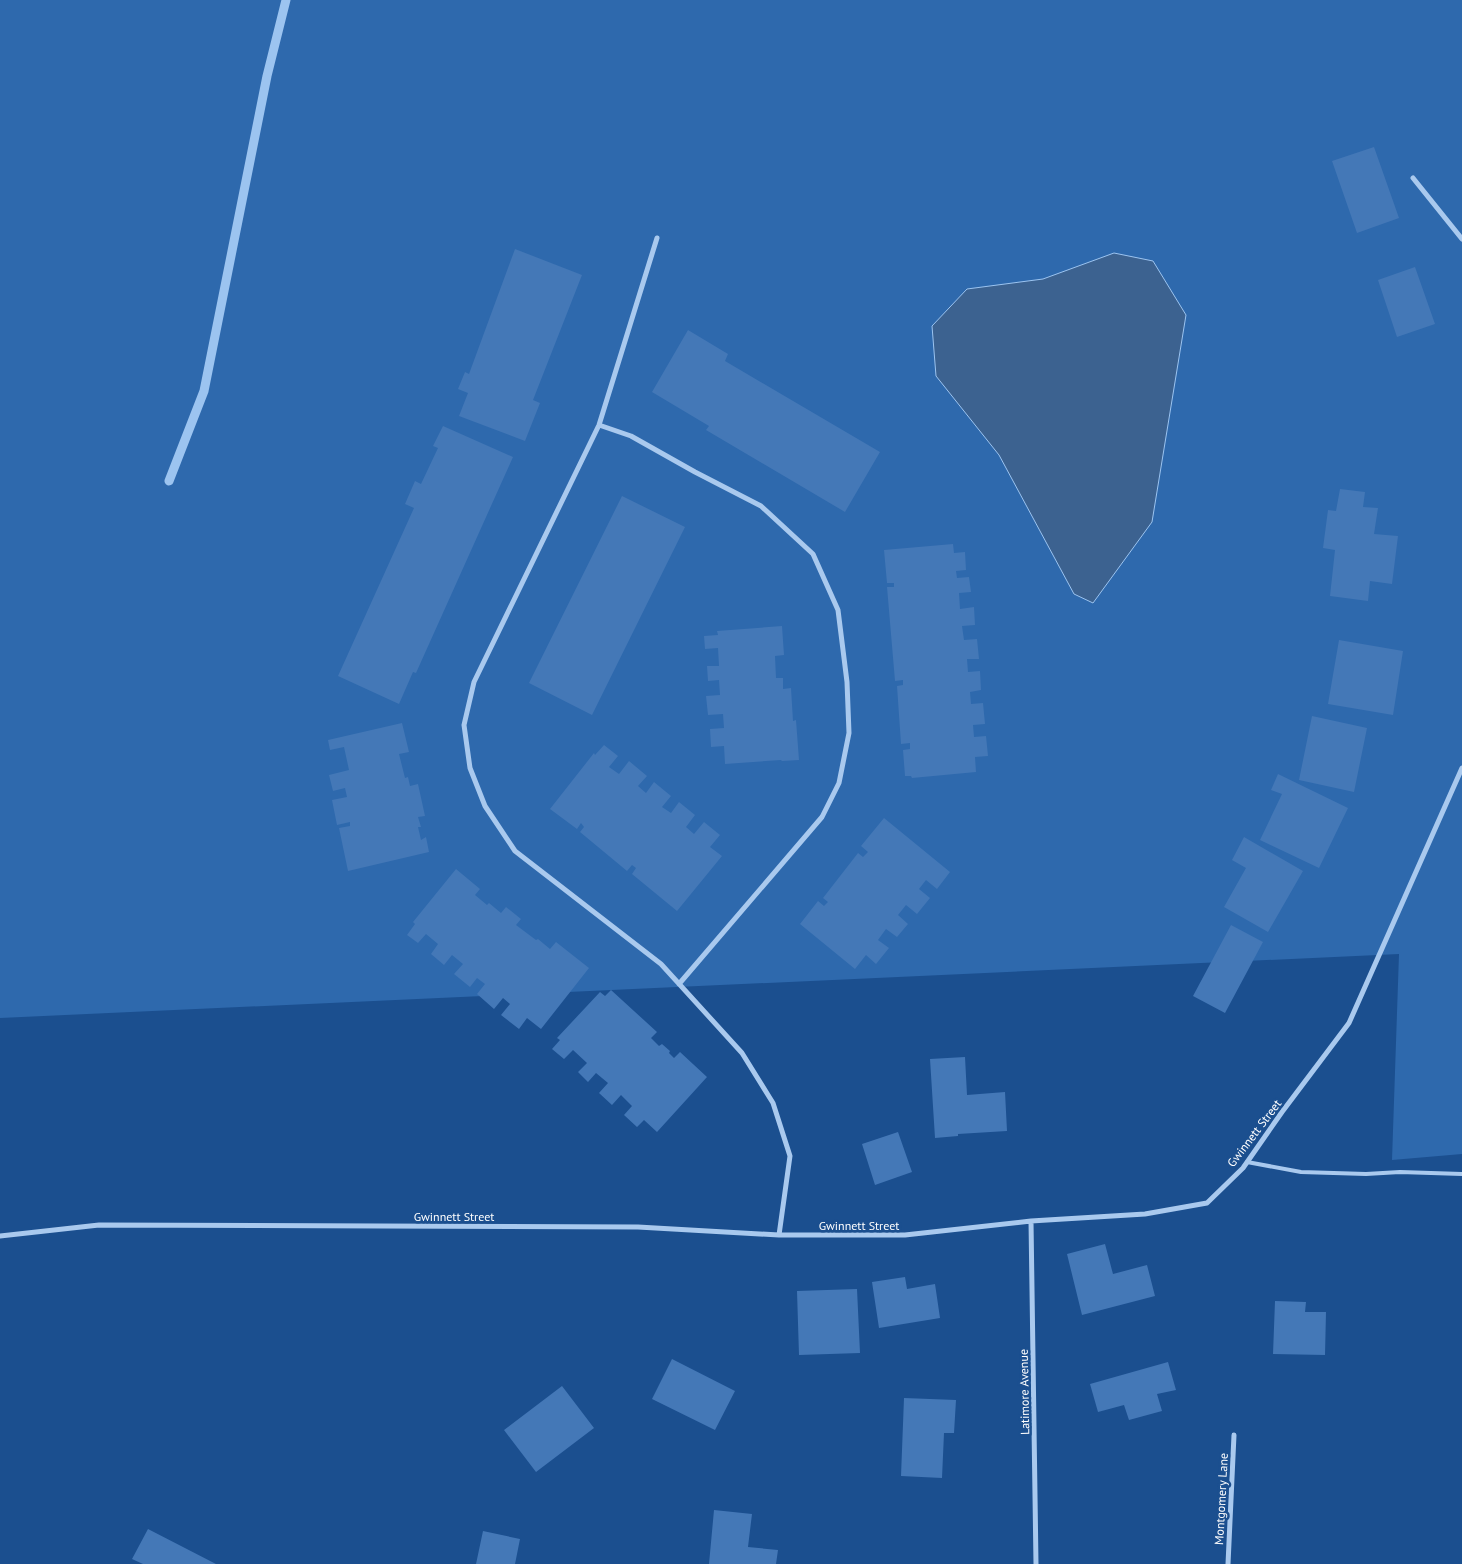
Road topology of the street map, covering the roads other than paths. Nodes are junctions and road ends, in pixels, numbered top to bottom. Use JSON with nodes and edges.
{"nodes":[{"id":1,"x":1413,"y":178,"type":"dead end"},
{"id":2,"x":657,"y":238,"type":"dead end"},
{"id":3,"x":1462,"y":240,"type":"edge"},
{"id":4,"x":599,"y":426,"type":"junction"},
{"id":5,"x":1462,"y":768,"type":"edge"},
{"id":6,"x":679,"y":984,"type":"junction"},
{"id":7,"x":1247,"y":1162,"type":"junction"},
{"id":8,"x":1462,"y":1174,"type":"edge"},
{"id":9,"x":1031,"y":1221,"type":"junction"},
{"id":10,"x":779,"y":1235,"type":"junction"},
{"id":11,"x":0,"y":1236,"type":"edge"},
{"id":12,"x":1234,"y":1435,"type":"dead end"},
{"id":13,"x":1036,"y":1564,"type":"edge"},
{"id":14,"x":1228,"y":1564,"type":"edge"}],
"edges":[{"from":1,"to":3,"type":"street"},
{"from":2,"to":4,"type":"street"},
{"from":4,"to":6,"type":"street"},
{"from":4,"to":6,"type":"street"},
{"from":5,"to":7,"type":"street","name":"Gwinnett Street"},
{"from":6,"to":10,"type":"street"},
{"from":7,"to":8,"type":"lane"},
{"from":7,"to":9,"type":"street","name":"Gwinnett Street"},
{"from":9,"to":10,"type":"street","name":"Gwinnett Street"},
{"from":9,"to":13,"type":"street","name":"Latimore Avenue"},
{"from":10,"to":11,"type":"street","name":"Gwinnett Street"},
{"from":12,"to":14,"type":"street","name":"Montgomery Lane"}]}
